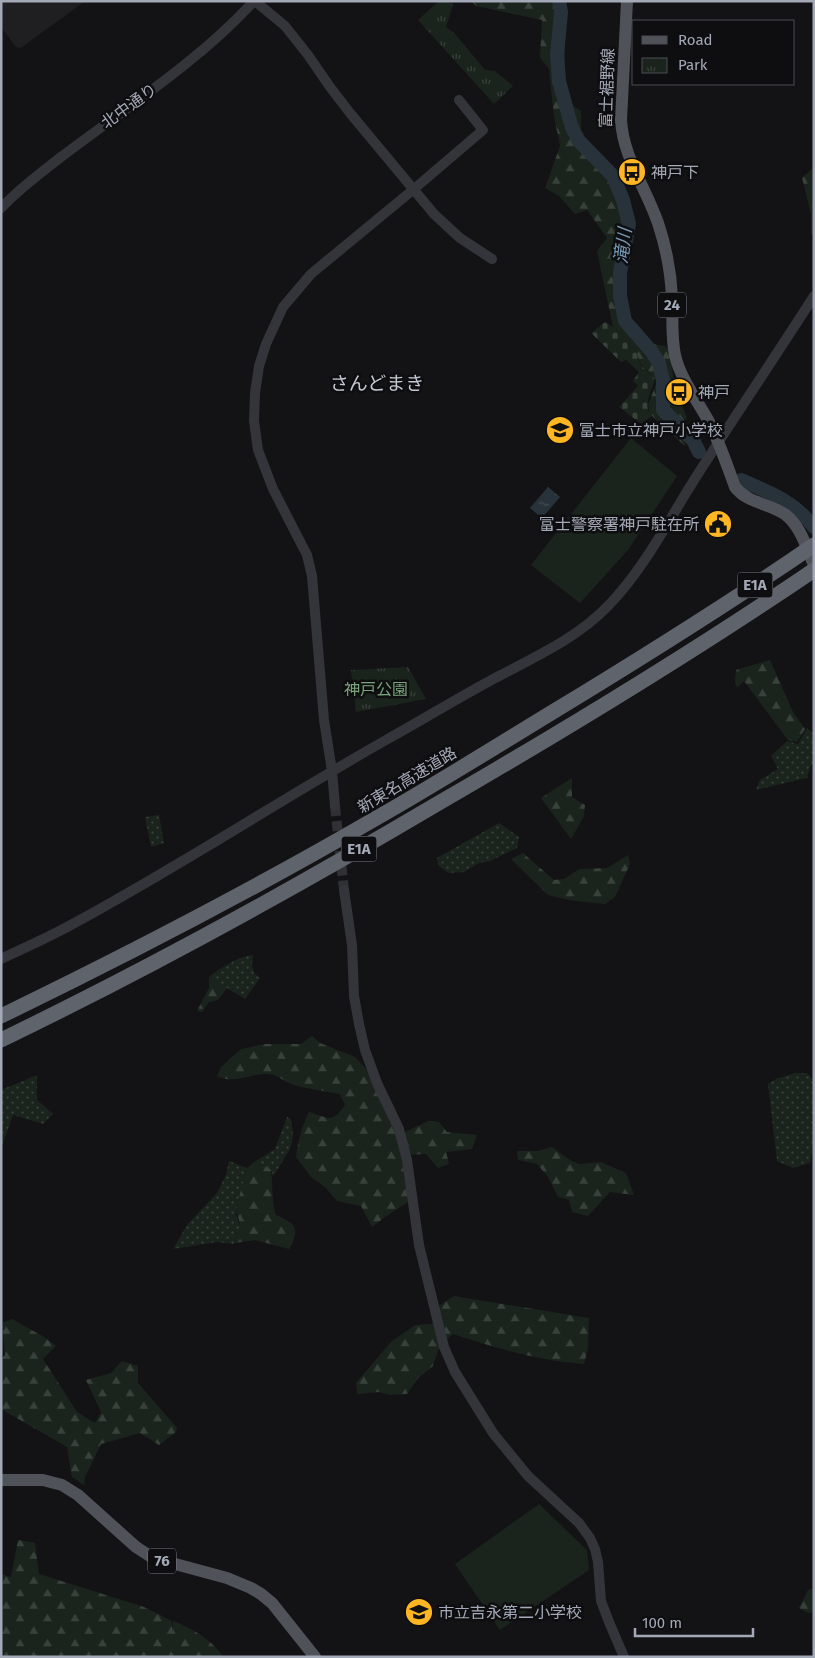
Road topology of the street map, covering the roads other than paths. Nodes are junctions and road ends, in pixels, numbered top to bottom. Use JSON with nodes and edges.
{"nodes":[{"id":1,"x":255,"y":1,"type":"edge"},
{"id":2,"x":627,"y":1,"type":"edge"},
{"id":3,"x":459,"y":100,"type":"dead end"},
{"id":4,"x":414,"y":190,"type":"junction"},
{"id":5,"x":1,"y":208,"type":"edge"},
{"id":6,"x":492,"y":259,"type":"dead end"},
{"id":7,"x":814,"y":296,"type":"edge"},
{"id":8,"x":718,"y":443,"type":"junction"},
{"id":9,"x":814,"y":544,"type":"edge"},
{"id":10,"x":814,"y":565,"type":"edge"},
{"id":11,"x":814,"y":570,"type":"edge"},
{"id":12,"x":332,"y":771,"type":"junction"},
{"id":13,"x":335,"y":806,"type":"tunnel mouth"},
{"id":14,"x":344,"y":890,"type":"tunnel mouth"},
{"id":15,"x":1,"y":959,"type":"edge"},
{"id":16,"x":1,"y":1016,"type":"edge"},
{"id":17,"x":1,"y":1040,"type":"edge"},
{"id":18,"x":1,"y":1480,"type":"edge"},
{"id":19,"x":315,"y":1657,"type":"edge"},
{"id":20,"x":624,"y":1657,"type":"edge"}],
"edges":[{"from":1,"to":4,"type":"street"},
{"from":1,"to":5,"type":"street","name":"北中通り"},
{"from":2,"to":8,"type":"main road","name":"富士裾野線","number":"24"},
{"from":3,"to":4,"type":"street"},
{"from":4,"to":6,"type":"street"},
{"from":4,"to":12,"type":"street"},
{"from":7,"to":8,"type":"street"},
{"from":8,"to":10,"type":"main road","name":"富士裾野線","number":"24"},
{"from":8,"to":12,"type":"street"},
{"from":9,"to":16,"type":"highway","name":"新東名高速道路","number":"E1A"},
{"from":11,"to":17,"type":"highway","number":"E1A"},
{"from":12,"to":13,"type":"street"},
{"from":12,"to":15,"type":"street"},
{"from":14,"to":20,"type":"street"},
{"from":18,"to":19,"type":"main road","number":"76"}]}
